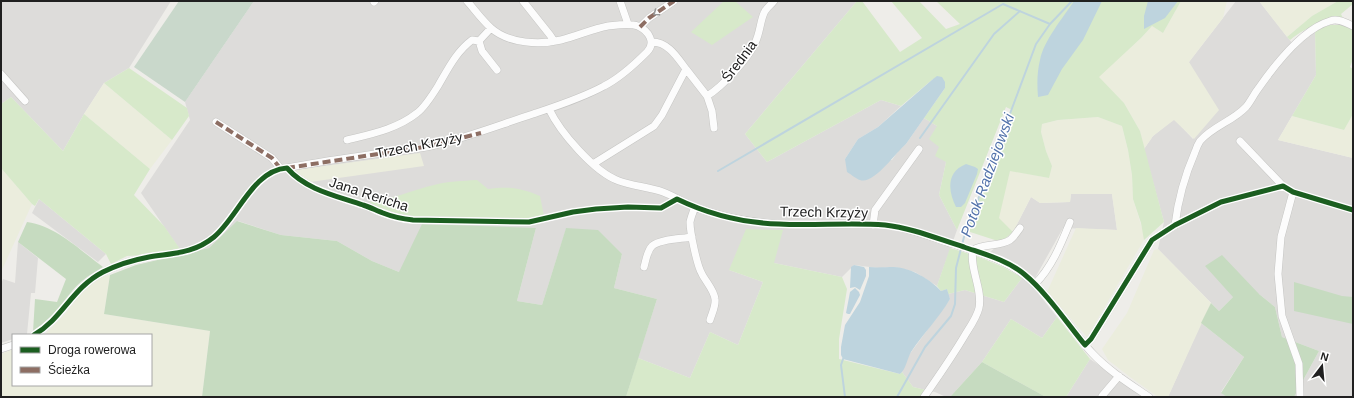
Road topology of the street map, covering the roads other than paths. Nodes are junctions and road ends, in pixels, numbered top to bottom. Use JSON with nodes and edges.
{"nodes":[{"id":1,"x":467,"y":1,"type":"edge"},
{"id":2,"x":523,"y":1,"type":"edge"},
{"id":3,"x":620,"y":1,"type":"edge"},
{"id":4,"x":674,"y":1,"type":"edge"},
{"id":5,"x":774,"y":1,"type":"edge"},
{"id":6,"x":628,"y":24,"type":"junction"},
{"id":7,"x":1353,"y":26,"type":"edge"},
{"id":8,"x":640,"y":27,"type":"junction"},
{"id":9,"x":492,"y":28,"type":"junction"},
{"id":10,"x":479,"y":41,"type":"junction"},
{"id":11,"x":554,"y":41,"type":"junction"},
{"id":12,"x":652,"y":42,"type":"junction"},
{"id":13,"x":686,"y":69,"type":"junction"},
{"id":14,"x":497,"y":70,"type":"dead end"},
{"id":15,"x":1,"y":74,"type":"edge"},
{"id":16,"x":708,"y":96,"type":"junction"},
{"id":17,"x":25,"y":101,"type":"dead end"},
{"id":18,"x":549,"y":109,"type":"junction"},
{"id":19,"x":216,"y":122,"type":"dead end"},
{"id":20,"x":714,"y":128,"type":"dead end"},
{"id":21,"x":347,"y":140,"type":"dead end"},
{"id":22,"x":1240,"y":141,"type":"dead end"},
{"id":23,"x":919,"y":149,"type":"dead end"},
{"id":24,"x":593,"y":164,"type":"junction"},
{"id":25,"x":284,"y":168,"type":"junction"},
{"id":26,"x":1283,"y":186,"type":"junction"},
{"id":27,"x":1293,"y":192,"type":"junction"},
{"id":28,"x":677,"y":199,"type":"junction"},
{"id":29,"x":695,"y":207,"type":"junction"},
{"id":30,"x":1353,"y":210,"type":"edge"},
{"id":31,"x":1070,"y":222,"type":"dead end"},
{"id":32,"x":873,"y":225,"type":"junction"},
{"id":33,"x":1175,"y":225,"type":"junction"},
{"id":34,"x":1020,"y":228,"type":"dead end"},
{"id":35,"x":692,"y":237,"type":"junction"},
{"id":36,"x":970,"y":249,"type":"junction"},
{"id":37,"x":644,"y":267,"type":"dead end"},
{"id":38,"x":1035,"y":284,"type":"junction"},
{"id":39,"x":710,"y":320,"type":"dead end"},
{"id":40,"x":36,"y":334,"type":"edge"},
{"id":41,"x":12,"y":345,"type":"edge"},
{"id":42,"x":1085,"y":345,"type":"junction"},
{"id":43,"x":1,"y":349,"type":"edge"},
{"id":44,"x":1119,"y":376,"type":"junction"},
{"id":45,"x":1102,"y":396,"type":"edge"},
{"id":46,"x":924,"y":397,"type":"edge"},
{"id":47,"x":1149,"y":397,"type":"edge"},
{"id":48,"x":1300,"y":397,"type":"edge"}],
"edges":[{"from":1,"to":9,"type":"street"},
{"from":2,"to":11,"type":"street"},
{"from":3,"to":6,"type":"street"},
{"from":4,"to":8,"type":"street","one_way":true},
{"from":5,"to":16,"type":"street","name":"Średnia"},
{"from":6,"to":8,"type":"street"},
{"from":6,"to":11,"type":"street"},
{"from":7,"to":33,"type":"street"},
{"from":8,"to":12,"type":"street"},
{"from":9,"to":10,"type":"street"},
{"from":9,"to":11,"type":"street"},
{"from":10,"to":14,"type":"street"},
{"from":10,"to":21,"type":"street"},
{"from":12,"to":13,"type":"street"},
{"from":12,"to":18,"type":"street","name":"Trzech Krzyży"},
{"from":13,"to":16,"type":"street","name":"Średnia"},
{"from":13,"to":24,"type":"street"},
{"from":15,"to":17,"type":"street"},
{"from":16,"to":20,"type":"street","name":"Średnia"},
{"from":18,"to":24,"type":"street","name":"Trzech Krzyży"},
{"from":18,"to":25,"type":"street","name":"Trzech Krzyży"},
{"from":19,"to":25,"type":"street","name":"Jana Rericha"},
{"from":22,"to":26,"type":"street"},
{"from":23,"to":32,"type":"street","name":"Trzech Krzyży"},
{"from":24,"to":28,"type":"street","name":"Trzech Krzyży"},
{"from":25,"to":28,"type":"street","name":"Jana Rericha"},
{"from":25,"to":40,"type":"street"},
{"from":26,"to":27,"type":"street"},
{"from":26,"to":33,"type":"street"},
{"from":27,"to":30,"type":"street"},
{"from":27,"to":48,"type":"street"},
{"from":28,"to":29,"type":"street","name":"Trzech Krzyży"},
{"from":29,"to":32,"type":"street","name":"Trzech Krzyży"},
{"from":29,"to":35,"type":"street"},
{"from":31,"to":38,"type":"street"},
{"from":32,"to":36,"type":"street","name":"Trzech Krzyży"},
{"from":33,"to":42,"type":"street"},
{"from":34,"to":36,"type":"street"},
{"from":35,"to":37,"type":"street"},
{"from":35,"to":39,"type":"street"},
{"from":36,"to":38,"type":"street","name":"Trzech Krzyży"},
{"from":36,"to":46,"type":"street"},
{"from":38,"to":42,"type":"street","name":"Trzech Krzyży"},
{"from":41,"to":43,"type":"street"},
{"from":42,"to":44,"type":"street","name":"Trzech Krzyży"},
{"from":44,"to":45,"type":"street"},
{"from":44,"to":47,"type":"street","name":"Trzech Krzyży"}]}
